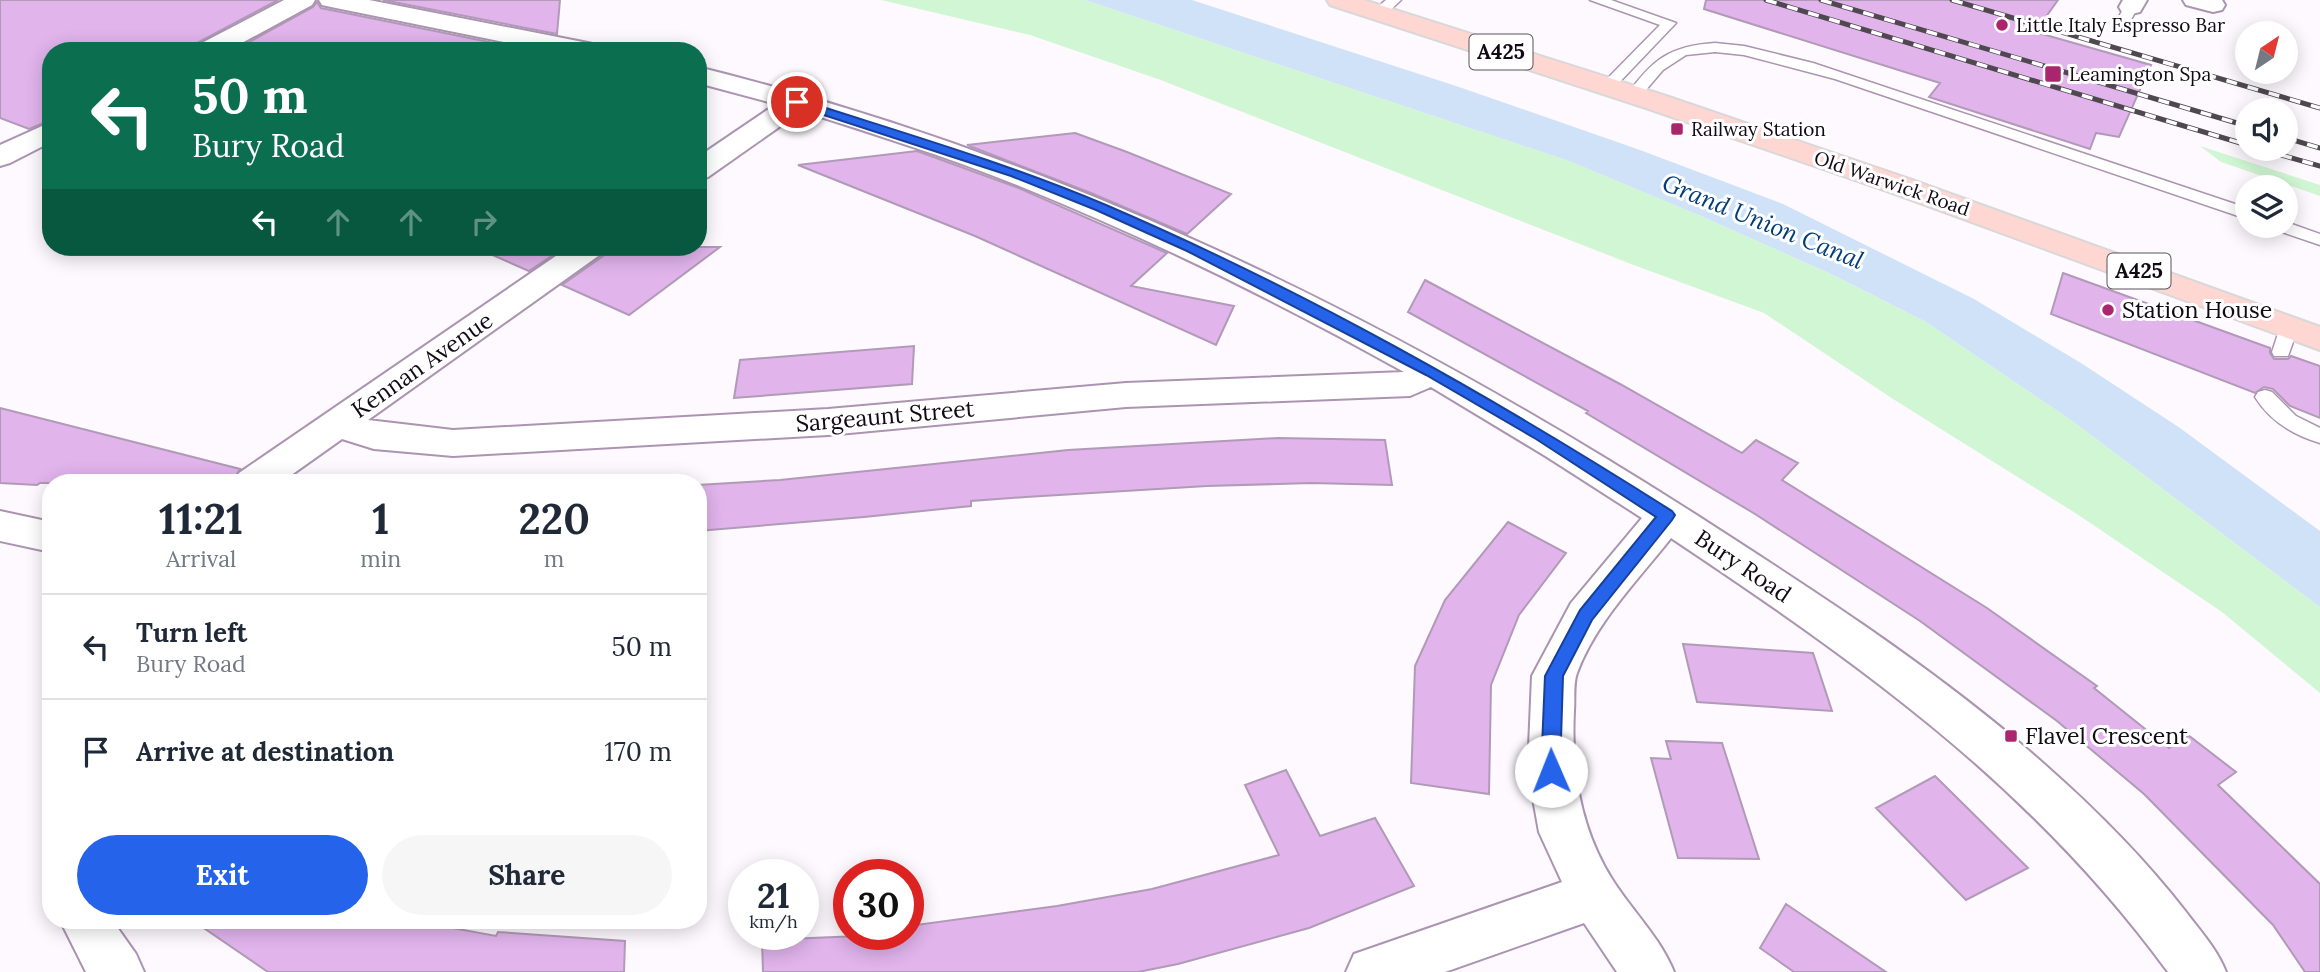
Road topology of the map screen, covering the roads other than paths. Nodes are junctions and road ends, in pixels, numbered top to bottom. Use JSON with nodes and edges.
{"nodes":[{"id":1,"x":303,"y":0,"type":"edge"},
{"id":2,"x":331,"y":0,"type":"edge"},
{"id":3,"x":1339,"y":0,"type":"edge"},
{"id":4,"x":1597,"y":0,"type":"edge"},
{"id":5,"x":1387,"y":6,"type":"edge"},
{"id":6,"x":224,"y":42,"type":"edge"},
{"id":7,"x":543,"y":42,"type":"edge"},
{"id":8,"x":707,"y":77,"type":"edge"},
{"id":9,"x":1608,"y":86,"type":"junction"},
{"id":10,"x":1634,"y":95,"type":"junction"},
{"id":11,"x":797,"y":102,"type":"junction"},
{"id":12,"x":42,"y":135,"type":"edge"},
{"id":13,"x":0,"y":157,"type":"edge"},
{"id":14,"x":707,"y":165,"type":"edge"},
{"id":15,"x":2235,"y":210,"type":"edge"},
{"id":16,"x":2298,"y":232,"type":"edge"},
{"id":17,"x":2320,"y":240,"type":"edge"},
{"id":18,"x":577,"y":256,"type":"edge"},
{"id":19,"x":2297,"y":340,"type":"edge"},
{"id":20,"x":1432,"y":371,"type":"junction"},
{"id":21,"x":2265,"y":397,"type":"dead end"},
{"id":22,"x":338,"y":424,"type":"junction"},
{"id":23,"x":2320,"y":436,"type":"edge"},
{"id":24,"x":266,"y":474,"type":"edge"},
{"id":25,"x":1667,"y":515,"type":"junction"},
{"id":26,"x":0,"y":526,"type":"edge"},
{"id":27,"x":42,"y":535,"type":"edge"},
{"id":28,"x":1594,"y":895,"type":"junction"},
{"id":29,"x":90,"y":929,"type":"edge"},
{"id":30,"x":118,"y":972,"type":"edge"},
{"id":31,"x":1372,"y":972,"type":"edge"},
{"id":32,"x":1648,"y":972,"type":"edge"},
{"id":33,"x":2200,"y":972,"type":"edge"}],
"edges":[{"from":1,"to":6,"type":"street"},
{"from":2,"to":7,"type":"street"},
{"from":3,"to":5,"type":"main road","name":"Old Warwick Road","number":"A425"},
{"from":4,"to":9,"type":"lane"},
{"from":5,"to":9,"type":"main road","name":"Old Warwick Road","number":"A425"},
{"from":8,"to":11,"type":"street","name":"Bury Road"},
{"from":9,"to":10,"type":"main road","name":"Old Warwick Road","number":"A425"},
{"from":10,"to":15,"type":"lane"},
{"from":10,"to":19,"type":"main road","name":"Old Warwick Road","number":"A425"},
{"from":11,"to":14,"type":"street"},
{"from":11,"to":20,"type":"street","name":"Bury Road"},
{"from":12,"to":13,"type":"street"},
{"from":16,"to":17,"type":"lane"},
{"from":18,"to":22,"type":"street","name":"Kennan Avenue"},
{"from":20,"to":22,"type":"street","name":"Sargeaunt Street"},
{"from":20,"to":25,"type":"street","name":"Bury Road"},
{"from":21,"to":23,"type":"lane"},
{"from":22,"to":24,"type":"street","name":"Kennan Avenue"},
{"from":25,"to":28,"type":"street"},
{"from":25,"to":33,"type":"street","name":"Bury Road"},
{"from":26,"to":27,"type":"street"},
{"from":28,"to":31,"type":"street"},
{"from":28,"to":32,"type":"street"},
{"from":29,"to":30,"type":"street"}]}
